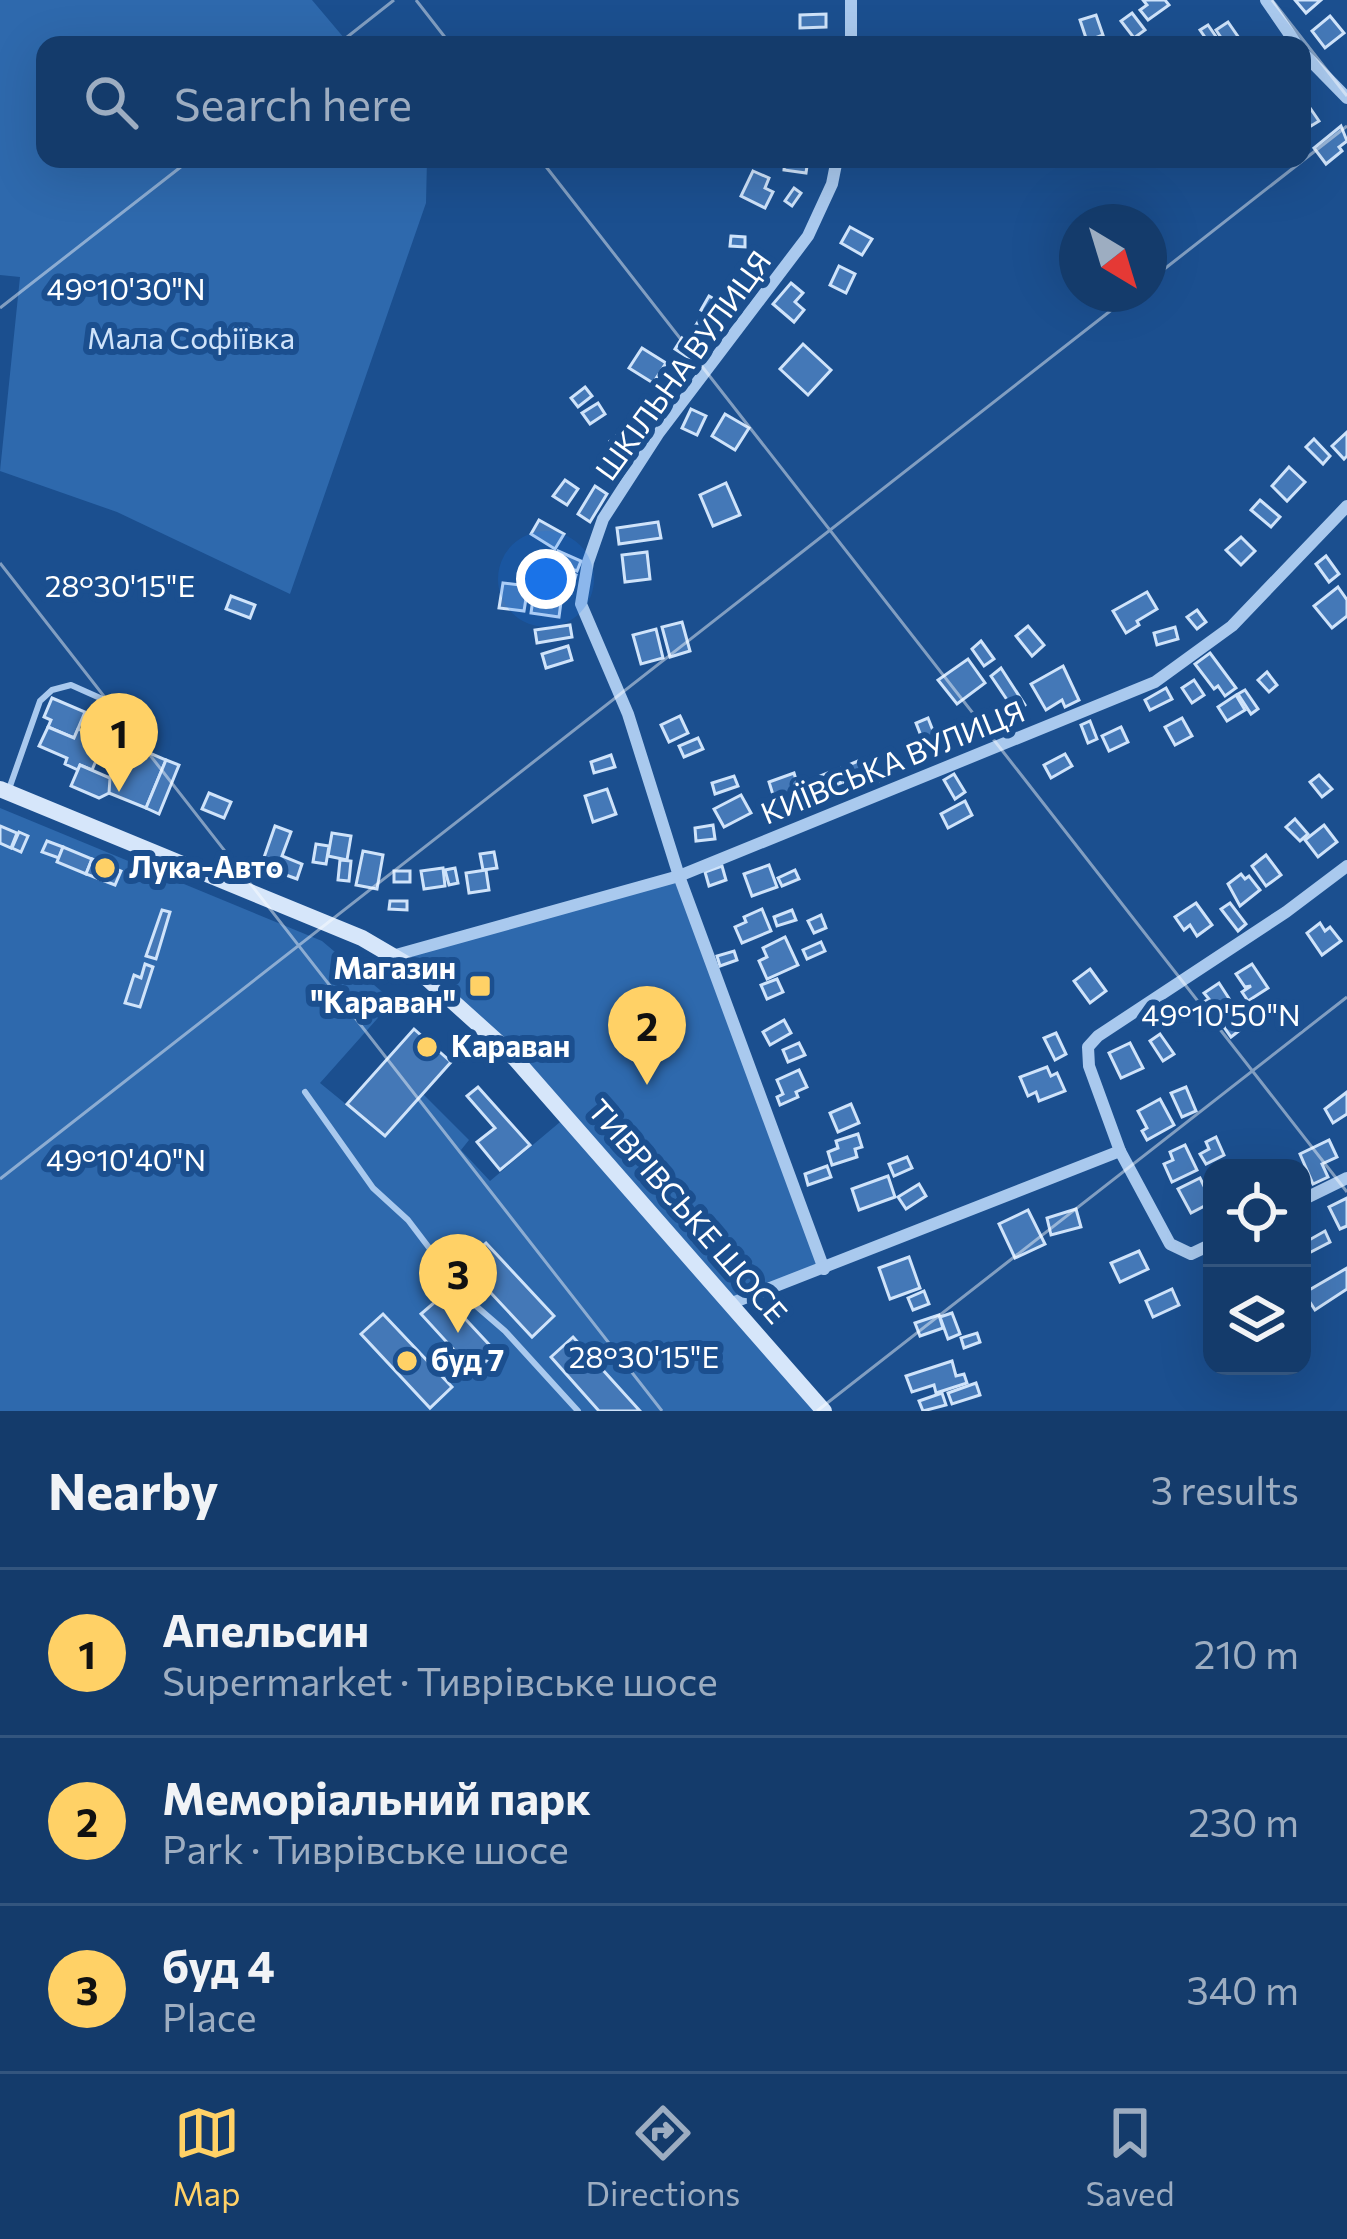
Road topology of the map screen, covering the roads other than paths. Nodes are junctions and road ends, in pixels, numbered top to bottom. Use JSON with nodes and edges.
{"nodes":[{"id":1,"x":851,"y":0,"type":"edge"},
{"id":2,"x":1266,"y":0,"type":"edge"},
{"id":3,"x":851,"y":36,"type":"edge"},
{"id":4,"x":1292,"y":36,"type":"edge"},
{"id":5,"x":1311,"y":60,"type":"edge"},
{"id":6,"x":1347,"y":98,"type":"edge"},
{"id":7,"x":835,"y":168,"type":"edge"},
{"id":8,"x":1347,"y":506,"type":"edge"},
{"id":9,"x":117,"y":738,"type":"dead end"},
{"id":10,"x":4,"y":791,"type":"edge"},
{"id":11,"x":1347,"y":866,"type":"edge"},
{"id":12,"x":679,"y":876,"type":"junction"},
{"id":13,"x":396,"y":955,"type":"junction"},
{"id":14,"x":305,"y":1092,"type":"dead end"},
{"id":15,"x":1120,"y":1151,"type":"junction"},
{"id":16,"x":1347,"y":1178,"type":"edge"},
{"id":17,"x":1311,"y":1196,"type":"edge"},
{"id":18,"x":1203,"y":1248,"type":"edge"},
{"id":19,"x":824,"y":1269,"type":"junction"},
{"id":20,"x":732,"y":1304,"type":"junction"},
{"id":21,"x":815,"y":1408,"type":"edge"},
{"id":22,"x":578,"y":1411,"type":"edge"}],
"edges":[{"from":1,"to":3,"type":"street"},
{"from":2,"to":4,"type":"street"},
{"from":5,"to":6,"type":"street"},
{"from":7,"to":12,"type":"street","name":"ШКІЛЬНА ВУЛИЦЯ"},
{"from":8,"to":12,"type":"street","name":"КИЇВСЬКА ВУЛИЦЯ"},
{"from":9,"to":10,"type":"lane"},
{"from":10,"to":13,"type":"main road","name":"ТИВРІВСЬКЕ ШОСЕ"},
{"from":11,"to":15,"type":"street"},
{"from":12,"to":13,"type":"street","name":"КИЇВСЬКА ВУЛИЦЯ"},
{"from":12,"to":19,"type":"street","name":"ШКІЛЬНА ВУЛИЦЯ"},
{"from":13,"to":20,"type":"main road","name":"ТИВРІВСЬКЕ ШОСЕ"},
{"from":14,"to":22,"type":"lane"},
{"from":15,"to":18,"type":"street"},
{"from":15,"to":19,"type":"street"},
{"from":16,"to":17,"type":"street"},
{"from":19,"to":20,"type":"street"},
{"from":20,"to":21,"type":"main road","name":"ТИВРІВСЬКЕ ШОСЕ"}]}
